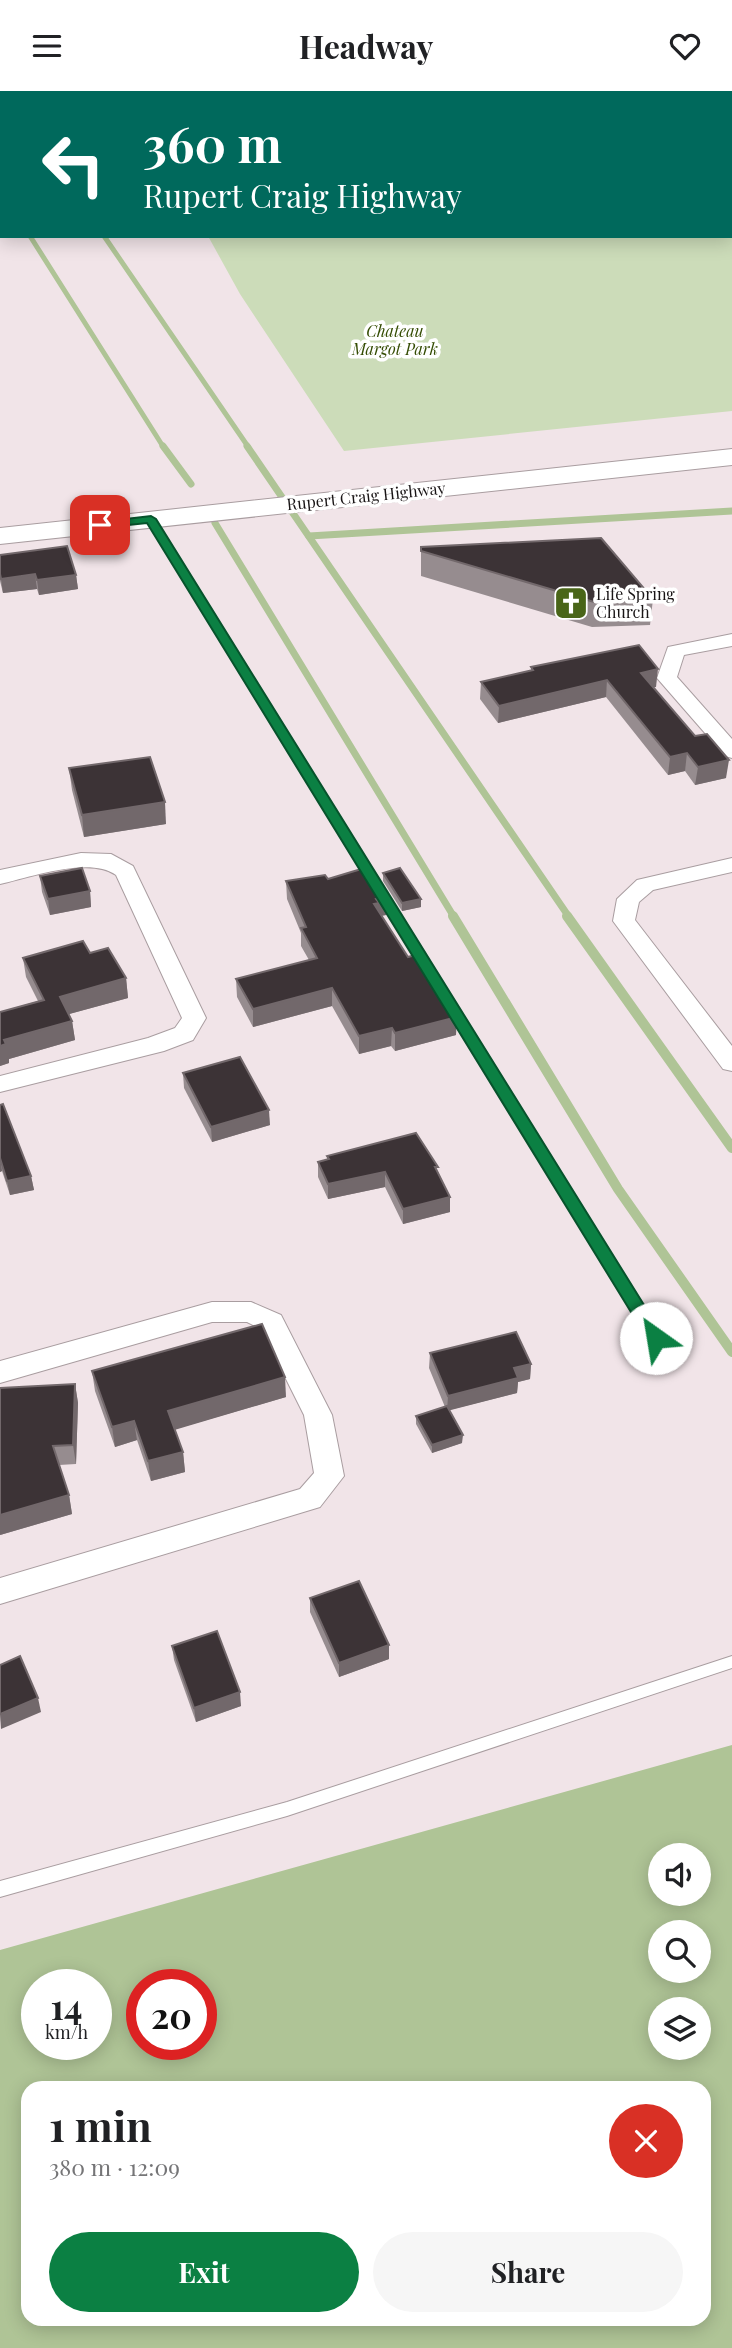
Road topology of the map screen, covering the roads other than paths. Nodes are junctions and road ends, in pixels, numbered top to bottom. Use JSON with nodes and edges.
{"nodes":[{"id":1,"x":732,"y":438,"type":"edge"},
{"id":2,"x":732,"y":457,"type":"edge"},
{"id":3,"x":320,"y":492,"type":"junction"},
{"id":4,"x":253,"y":499,"type":"junction"},
{"id":5,"x":0,"y":517,"type":"edge"},
{"id":6,"x":151,"y":519,"type":"junction"},
{"id":7,"x":0,"y":536,"type":"edge"},
{"id":8,"x":732,"y":640,"type":"edge"},
{"id":9,"x":732,"y":752,"type":"edge"},
{"id":10,"x":732,"y":865,"type":"edge"},
{"id":11,"x":0,"y":877,"type":"edge"},
{"id":12,"x":732,"y":1063,"type":"edge"},
{"id":13,"x":0,"y":1084,"type":"edge"},
{"id":14,"x":656,"y":1338,"type":"dead end"},
{"id":15,"x":0,"y":1372,"type":"edge"},
{"id":16,"x":0,"y":1591,"type":"edge"},
{"id":17,"x":732,"y":1662,"type":"edge"},
{"id":18,"x":0,"y":1889,"type":"edge"}],
"edges":[{"from":1,"to":3,"type":"main road","name":"Rupert Craig Highway"},
{"from":2,"to":3,"type":"main road","name":"Rupert Craig Highway"},
{"from":3,"to":4,"type":"main road","name":"Rupert Craig Highway"},
{"from":4,"to":5,"type":"main road","name":"Rupert Craig Highway"},
{"from":4,"to":6,"type":"main road","name":"Rupert Craig Highway"},
{"from":6,"to":7,"type":"main road","name":"Rupert Craig Highway"},
{"from":6,"to":14,"type":"lane"},
{"from":8,"to":9,"type":"street"},
{"from":10,"to":12,"type":"street"},
{"from":11,"to":13,"type":"street"},
{"from":15,"to":16,"type":"street"},
{"from":17,"to":18,"type":"lane"}]}
